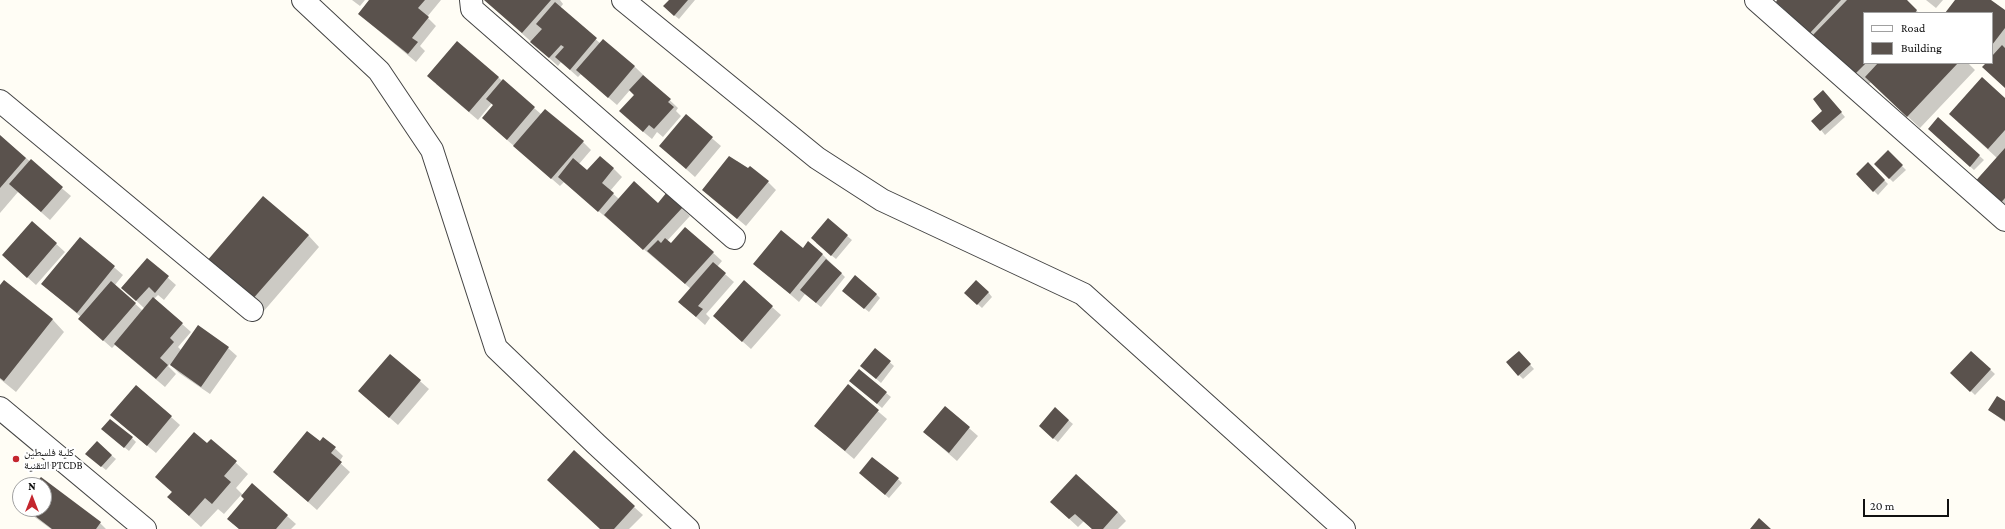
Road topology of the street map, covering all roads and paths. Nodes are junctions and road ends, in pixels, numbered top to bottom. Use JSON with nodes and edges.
{"nodes":[{"id":1,"x":303,"y":0,"type":"edge"},
{"id":2,"x":471,"y":0,"type":"edge"},
{"id":3,"x":623,"y":0,"type":"edge"},
{"id":4,"x":1761,"y":2,"type":"edge"},
{"id":5,"x":0,"y":101,"type":"edge"},
{"id":6,"x":2005,"y":220,"type":"edge"},
{"id":7,"x":734,"y":238,"type":"dead end"},
{"id":8,"x":252,"y":310,"type":"dead end"},
{"id":9,"x":0,"y":408,"type":"edge"},
{"id":10,"x":145,"y":529,"type":"edge"},
{"id":11,"x":688,"y":529,"type":"edge"},
{"id":12,"x":1344,"y":529,"type":"edge"}],
"edges":[{"from":1,"to":11,"type":"street"},
{"from":2,"to":7,"type":"street"},
{"from":3,"to":12,"type":"street"},
{"from":4,"to":6,"type":"street"},
{"from":5,"to":8,"type":"street"},
{"from":9,"to":10,"type":"street"}]}
